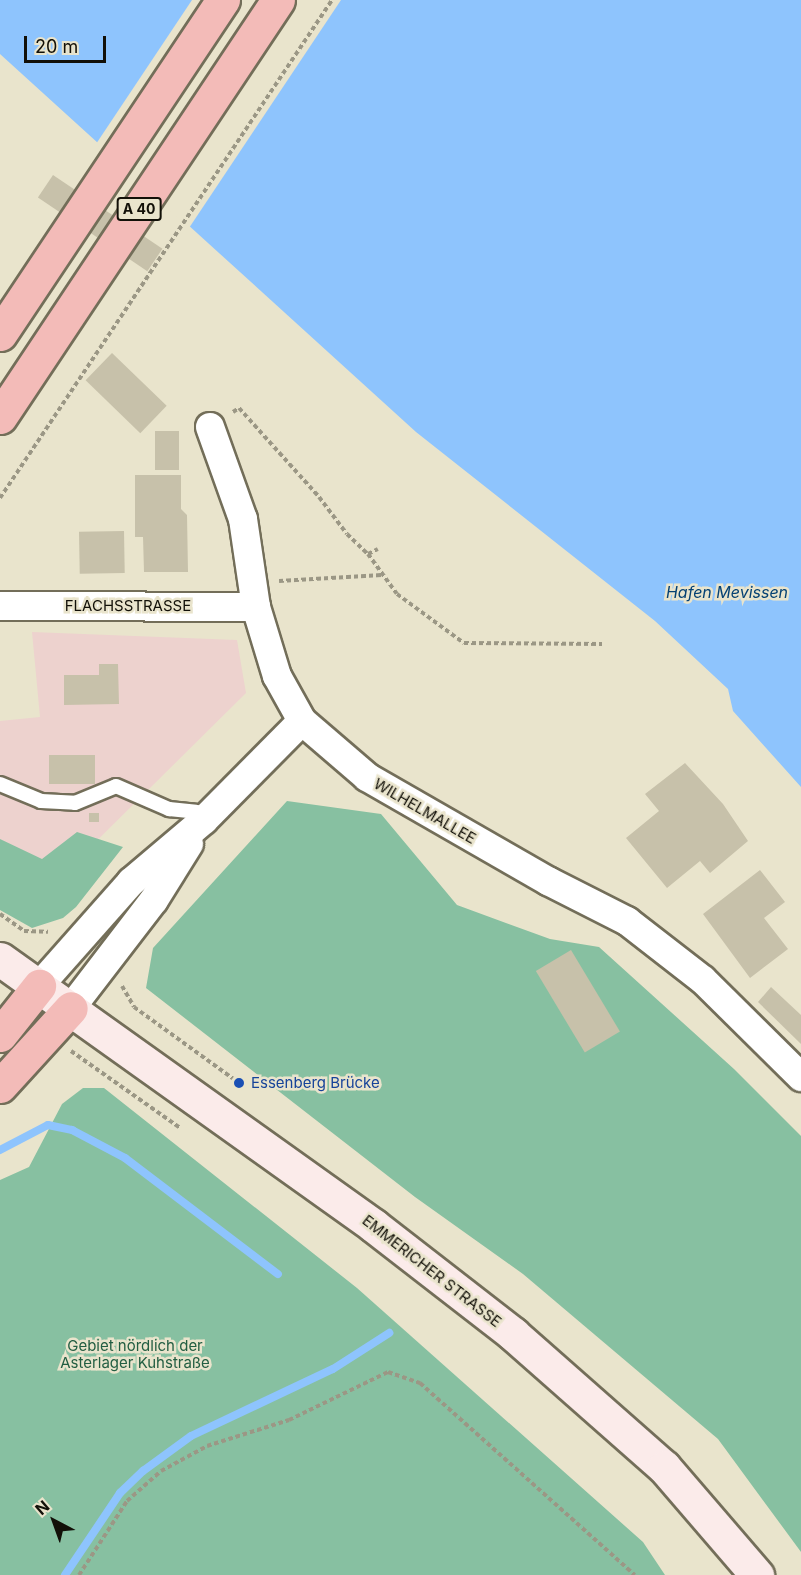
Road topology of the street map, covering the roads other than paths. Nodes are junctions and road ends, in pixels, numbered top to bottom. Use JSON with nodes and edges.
{"nodes":[{"id":1,"x":223,"y":0,"type":"edge"},
{"id":2,"x":278,"y":0,"type":"edge"},
{"id":3,"x":0,"y":334,"type":"edge"},
{"id":4,"x":0,"y":417,"type":"edge"},
{"id":5,"x":210,"y":427,"type":"road end"},
{"id":6,"x":0,"y":606,"type":"edge"},
{"id":7,"x":256,"y":607,"type":"junction"},
{"id":8,"x":302,"y":721,"type":"junction"},
{"id":9,"x":0,"y":784,"type":"edge"},
{"id":10,"x":204,"y":819,"type":"junction"},
{"id":11,"x":0,"y":959,"type":"edge"},
{"id":12,"x":39,"y":986,"type":"junction"},
{"id":13,"x":72,"y":1008,"type":"junction"},
{"id":14,"x":0,"y":1035,"type":"edge"},
{"id":15,"x":801,"y":1077,"type":"edge"},
{"id":16,"x":0,"y":1086,"type":"edge"},
{"id":17,"x":757,"y":1575,"type":"edge"}],
"edges":[{"from":1,"to":3,"type":"highway","number":"A 40"},
{"from":2,"to":4,"type":"highway","number":"A 40"},
{"from":5,"to":7,"type":"street","name":"WILHELMALLEE"},
{"from":6,"to":7,"type":"street","name":"FLACHSSTRASSE"},
{"from":7,"to":8,"type":"street","name":"WILHELMALLEE"},
{"from":8,"to":10,"type":"street"},
{"from":8,"to":15,"type":"street","name":"WILHELMALLEE"},
{"from":9,"to":10,"type":"lane"},
{"from":10,"to":12,"type":"street"},
{"from":10,"to":13,"type":"street"},
{"from":11,"to":12,"type":"main road","name":"EMMERICHER STRASSE"},
{"from":12,"to":13,"type":"main road","name":"EMMERICHER STRASSE"},
{"from":12,"to":14,"type":"highway"},
{"from":13,"to":16,"type":"highway"},
{"from":13,"to":17,"type":"main road","name":"EMMERICHER STRASSE"}]}
